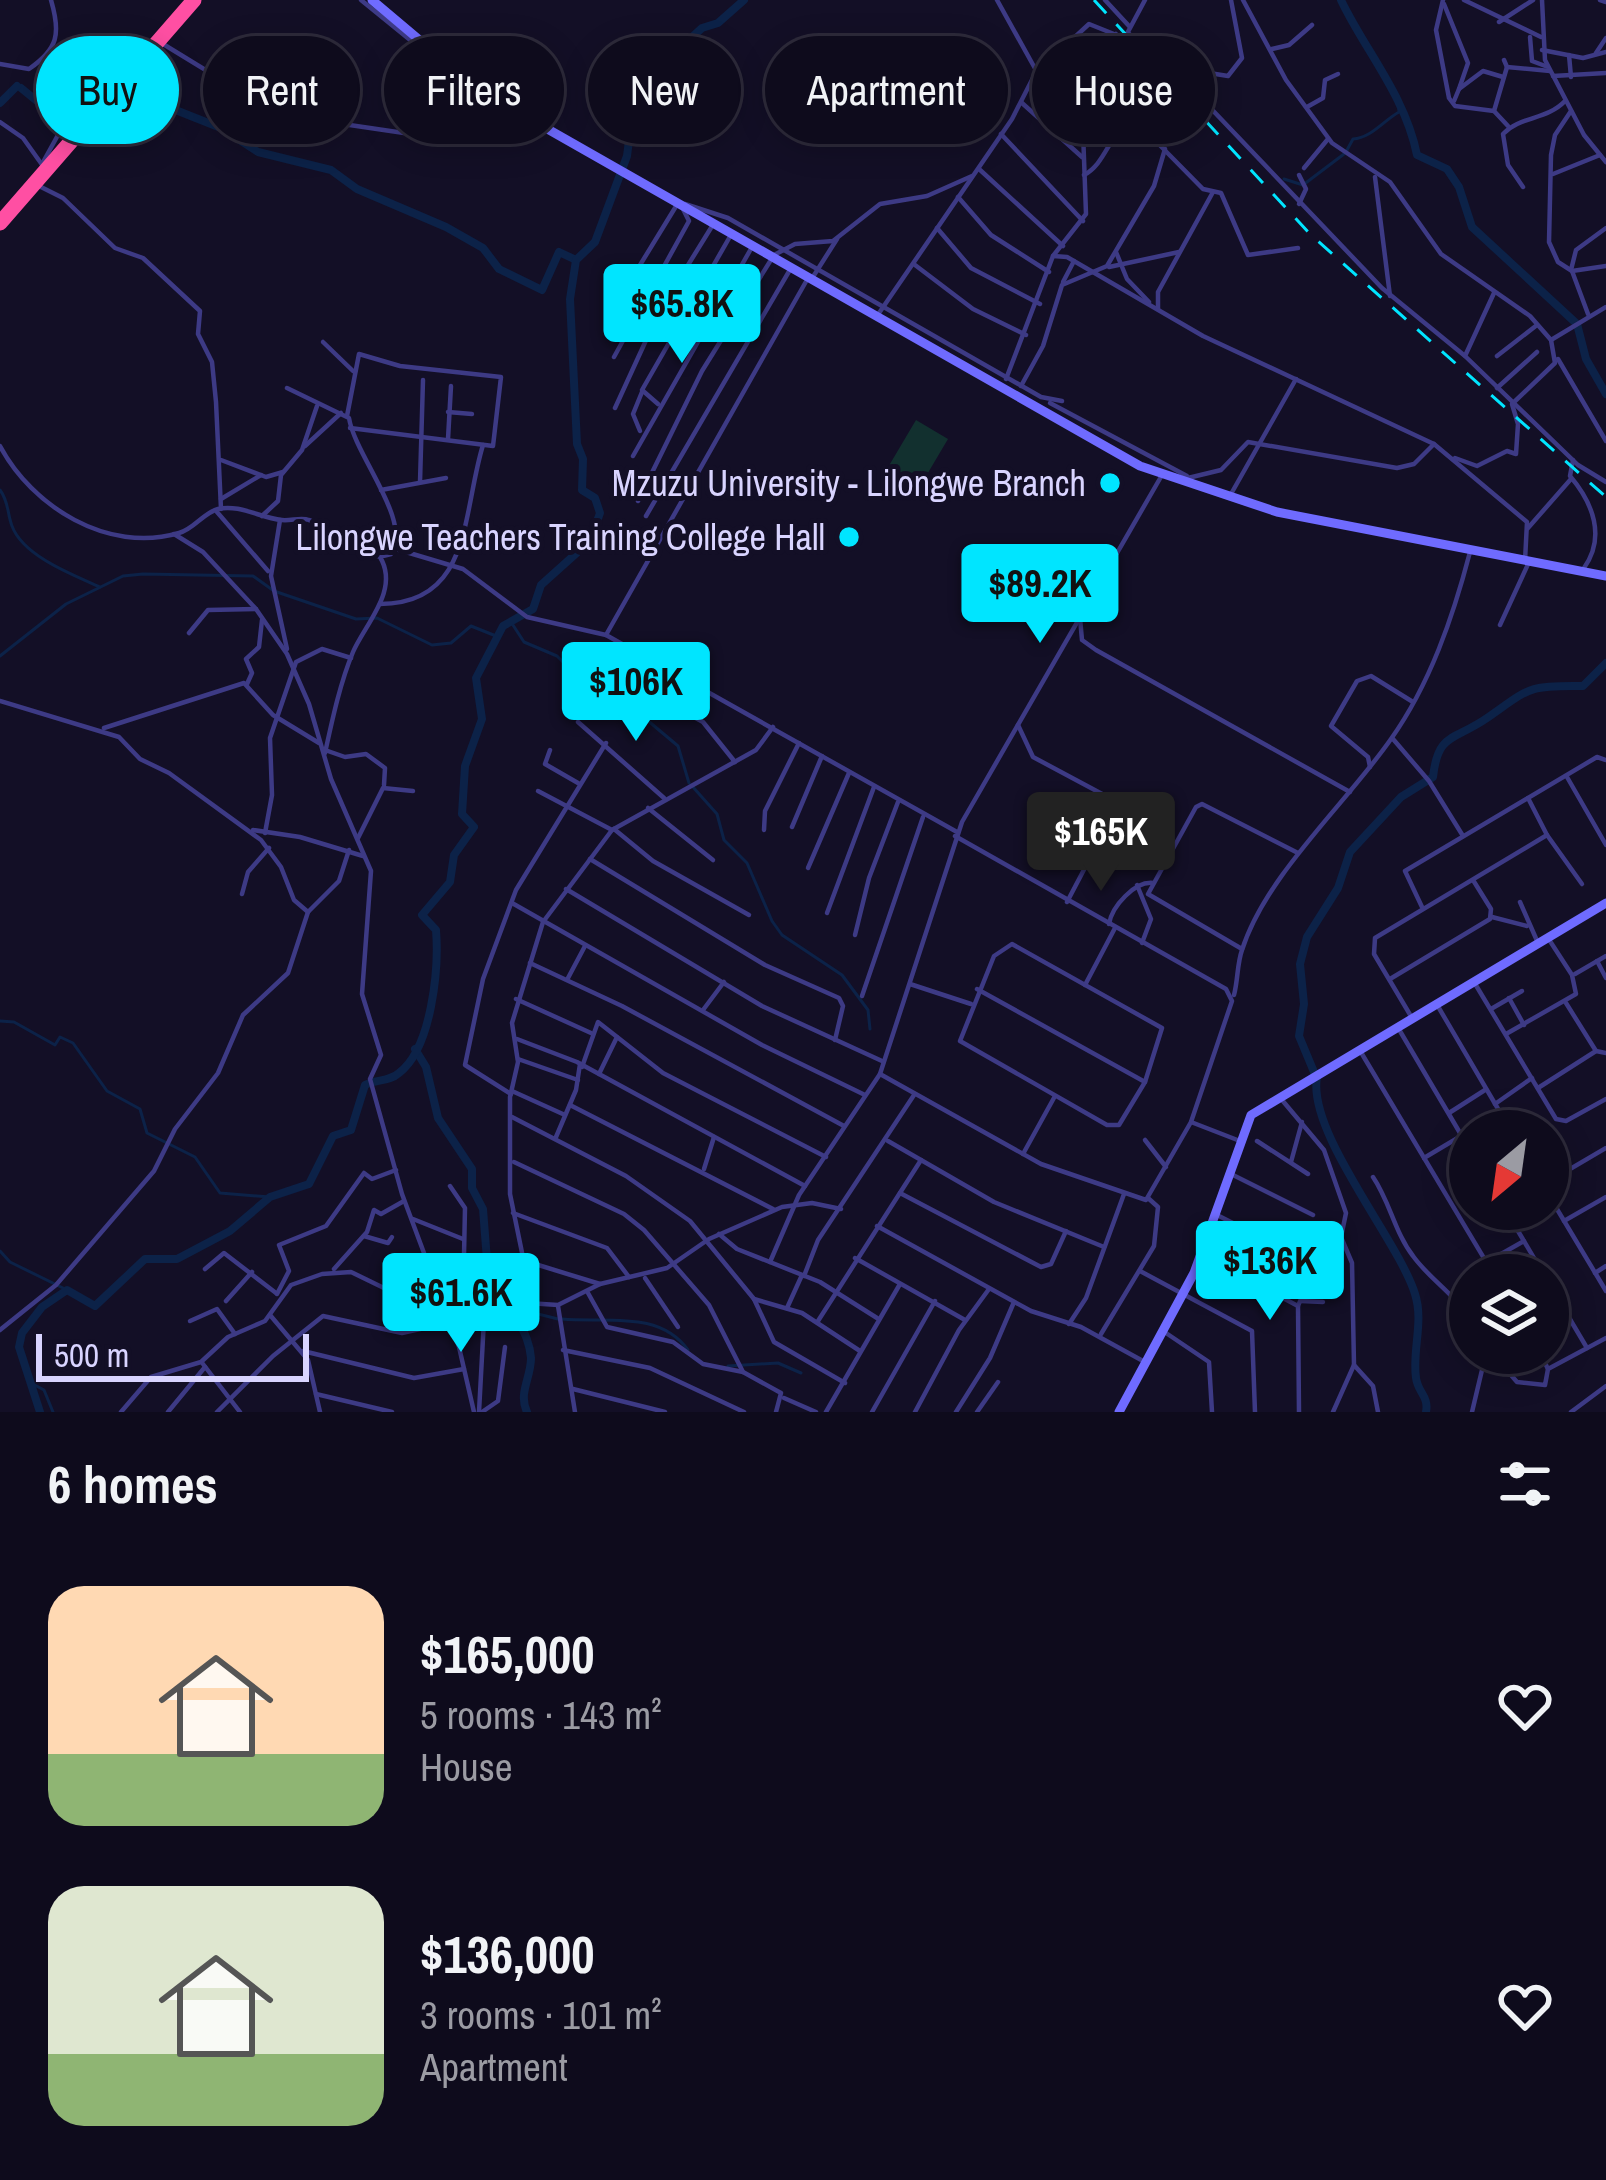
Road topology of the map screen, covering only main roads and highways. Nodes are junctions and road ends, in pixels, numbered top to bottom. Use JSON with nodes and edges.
{"nodes":[{"id":1,"x":193,"y":0,"type":"edge"},
{"id":2,"x":372,"y":0,"type":"edge"},
{"id":3,"x":0,"y":223,"type":"edge"},
{"id":4,"x":1606,"y":576,"type":"edge"},
{"id":5,"x":1606,"y":903,"type":"edge"},
{"id":6,"x":1119,"y":1412,"type":"edge"}],
"edges":[{"from":1,"to":3,"type":"highway"},
{"from":2,"to":4,"type":"main road"},
{"from":5,"to":6,"type":"main road"}]}
